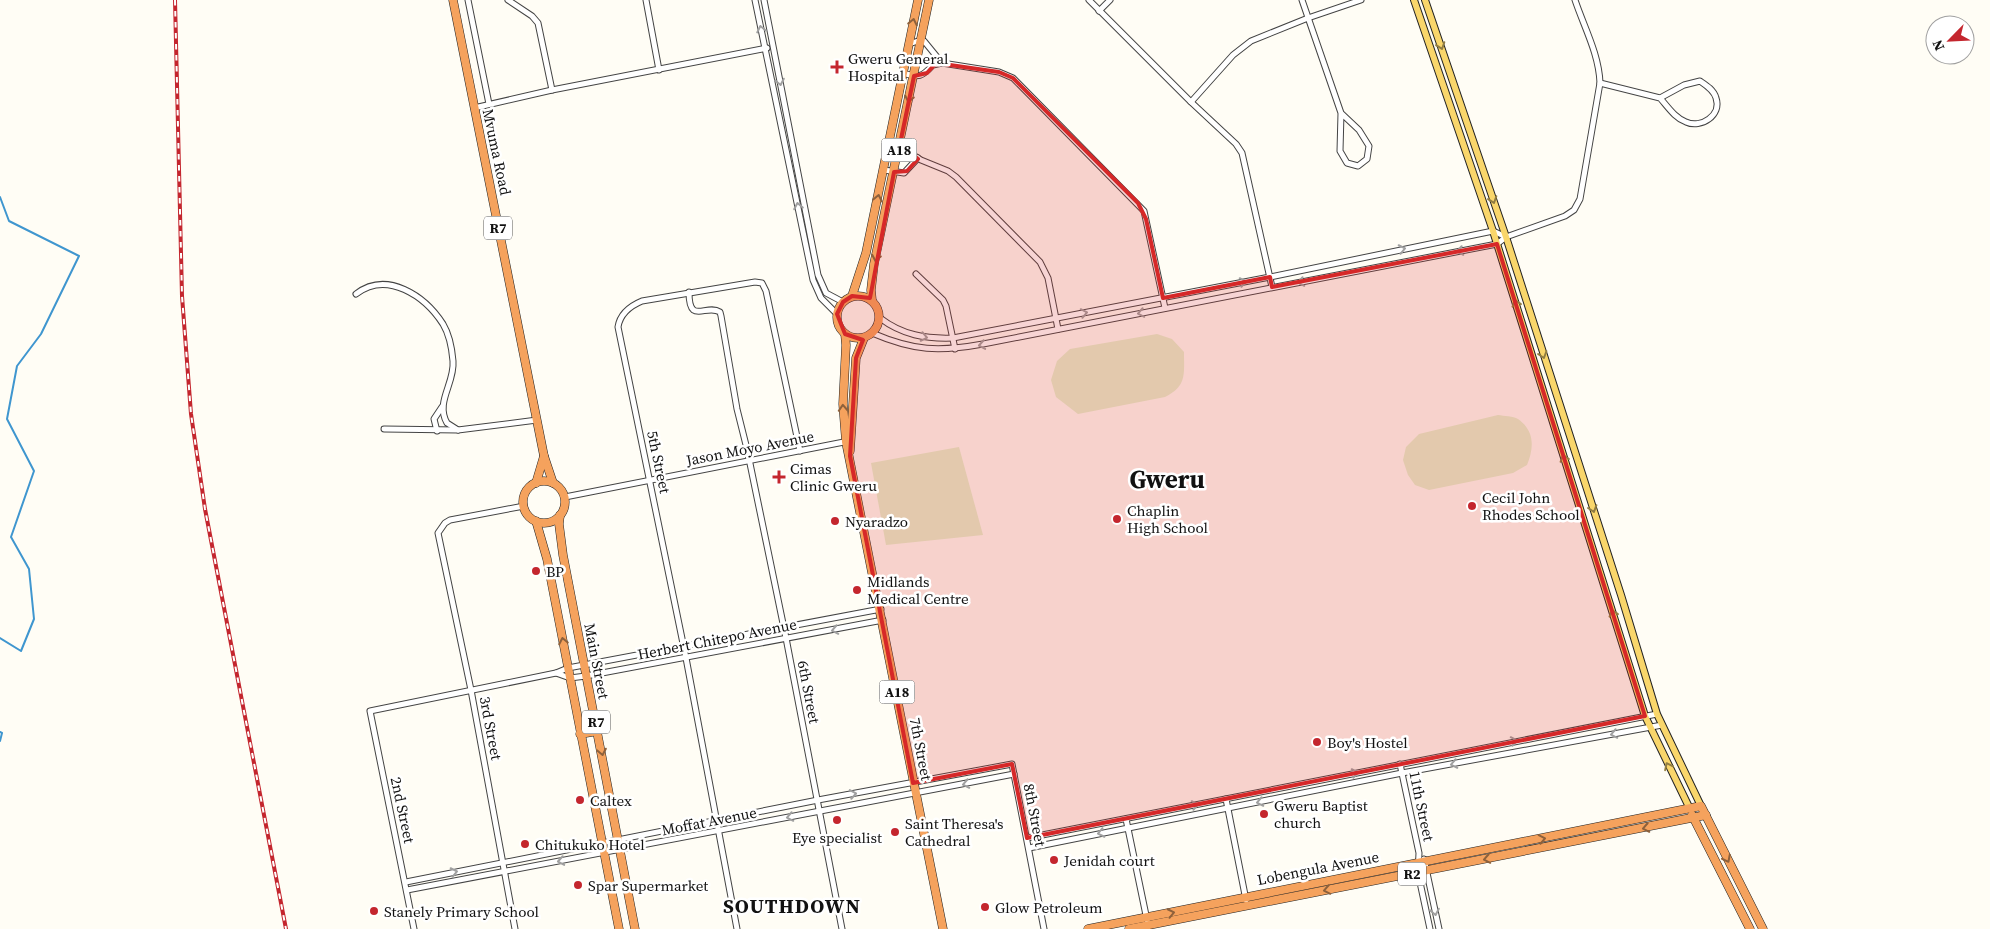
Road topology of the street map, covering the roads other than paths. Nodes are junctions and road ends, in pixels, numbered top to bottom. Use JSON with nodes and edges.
{"nodes":[{"id":1,"x":453,"y":0,"type":"edge"},
{"id":2,"x":468,"y":0,"type":"edge"},
{"id":3,"x":508,"y":0,"type":"edge"},
{"id":4,"x":646,"y":0,"type":"edge"},
{"id":5,"x":755,"y":0,"type":"edge"},
{"id":6,"x":764,"y":0,"type":"edge"},
{"id":7,"x":918,"y":0,"type":"edge"},
{"id":8,"x":929,"y":0,"type":"edge"},
{"id":9,"x":1089,"y":0,"type":"edge"},
{"id":10,"x":1110,"y":0,"type":"edge"},
{"id":11,"x":1302,"y":0,"type":"edge"},
{"id":12,"x":1361,"y":0,"type":"edge"},
{"id":13,"x":1414,"y":0,"type":"edge"},
{"id":14,"x":1425,"y":0,"type":"edge"},
{"id":15,"x":1575,"y":0,"type":"edge"},
{"id":16,"x":1099,"y":11,"type":"junction"},
{"id":17,"x":1308,"y":18,"type":"junction"},
{"id":18,"x":921,"y":40,"type":"junction"},
{"id":19,"x":909,"y":44,"type":"junction"},
{"id":20,"x":773,"y":47,"type":"junction"},
{"id":21,"x":766,"y":49,"type":"junction"},
{"id":22,"x":942,"y":63,"type":"junction"},
{"id":23,"x":659,"y":70,"type":"junction"},
{"id":24,"x":903,"y":73,"type":"junction"},
{"id":25,"x":914,"y":76,"type":"junction"},
{"id":26,"x":1600,"y":83,"type":"junction"},
{"id":27,"x":552,"y":90,"type":"junction"},
{"id":28,"x":1660,"y":98,"type":"junction"},
{"id":29,"x":1190,"y":102,"type":"junction"},
{"id":30,"x":489,"y":104,"type":"junction"},
{"id":31,"x":474,"y":108,"type":"junction"},
{"id":32,"x":1341,"y":112,"type":"junction"},
{"id":33,"x":889,"y":140,"type":"junction"},
{"id":34,"x":900,"y":144,"type":"junction"},
{"id":35,"x":918,"y":158,"type":"junction"},
{"id":36,"x":884,"y":170,"type":"junction"},
{"id":37,"x":894,"y":172,"type":"junction"},
{"id":38,"x":809,"y":225,"type":"junction"},
{"id":39,"x":802,"y":226,"type":"junction"},
{"id":40,"x":1493,"y":231,"type":"junction"},
{"id":41,"x":1506,"y":237,"type":"junction"},
{"id":42,"x":1497,"y":244,"type":"junction"},
{"id":43,"x":1379,"y":254,"type":"junction"},
{"id":44,"x":1380,"y":266,"type":"junction"},
{"id":45,"x":916,"y":274,"type":"dead end"},
{"id":46,"x":1270,"y":277,"type":"junction"},
{"id":47,"x":1272,"y":287,"type":"junction"},
{"id":48,"x":689,"y":292,"type":"junction"},
{"id":49,"x":826,"y":293,"type":"junction"},
{"id":50,"x":356,"y":294,"type":"dead end"},
{"id":51,"x":852,"y":296,"type":"junction"},
{"id":52,"x":821,"y":298,"type":"junction"},
{"id":53,"x":1163,"y":298,"type":"junction"},
{"id":54,"x":872,"y":300,"type":"junction"},
{"id":55,"x":843,"y":302,"type":"junction"},
{"id":56,"x":1165,"y":308,"type":"junction"},
{"id":57,"x":837,"y":314,"type":"junction"},
{"id":58,"x":880,"y":318,"type":"junction"},
{"id":59,"x":1056,"y":318,"type":"junction"},
{"id":60,"x":1058,"y":329,"type":"junction"},
{"id":61,"x":845,"y":334,"type":"junction"},
{"id":62,"x":872,"y":334,"type":"junction"},
{"id":63,"x":864,"y":338,"type":"junction"},
{"id":64,"x":953,"y":338,"type":"junction"},
{"id":65,"x":955,"y":349,"type":"junction"},
{"id":66,"x":442,"y":407,"type":"junction"},
{"id":67,"x":536,"y":420,"type":"junction"},
{"id":68,"x":384,"y":430,"type":"dead end"},
{"id":69,"x":458,"y":430,"type":"junction"},
{"id":70,"x":437,"y":431,"type":"junction"},
{"id":71,"x":849,"y":441,"type":"junction"},
{"id":72,"x":800,"y":451,"type":"junction"},
{"id":73,"x":544,"y":456,"type":"junction"},
{"id":74,"x":748,"y":462,"type":"junction"},
{"id":75,"x":650,"y":480,"type":"junction"},
{"id":76,"x":536,"y":483,"type":"junction"},
{"id":77,"x":553,"y":483,"type":"junction"},
{"id":78,"x":565,"y":497,"type":"junction"},
{"id":79,"x":524,"y":506,"type":"junction"},
{"id":80,"x":560,"y":515,"type":"junction"},
{"id":81,"x":536,"y":520,"type":"junction"},
{"id":82,"x":563,"y":556,"type":"junction"},
{"id":83,"x":547,"y":559,"type":"junction"},
{"id":84,"x":880,"y":609,"type":"junction"},
{"id":85,"x":574,"y":611,"type":"junction"},
{"id":86,"x":558,"y":614,"type":"junction"},
{"id":87,"x":883,"y":620,"type":"junction"},
{"id":88,"x":783,"y":628,"type":"junction"},
{"id":89,"x":786,"y":638,"type":"junction"},
{"id":90,"x":683,"y":646,"type":"junction"},
{"id":91,"x":686,"y":658,"type":"junction"},
{"id":92,"x":584,"y":666,"type":"junction"},
{"id":93,"x":568,"y":668,"type":"junction"},
{"id":94,"x":556,"y":673,"type":"junction"},
{"id":95,"x":586,"y":676,"type":"junction"},
{"id":96,"x":570,"y":678,"type":"junction"},
{"id":97,"x":471,"y":690,"type":"junction"},
{"id":98,"x":384,"y":707,"type":"joint"},
{"id":99,"x":1657,"y":714,"type":"junction"},
{"id":100,"x":1646,"y":716,"type":"junction"},
{"id":101,"x":1662,"y":725,"type":"junction"},
{"id":102,"x":1650,"y":727,"type":"junction"},
{"id":103,"x":1581,"y":728,"type":"junction"},
{"id":104,"x":598,"y":731,"type":"junction"},
{"id":105,"x":580,"y":734,"type":"junction"},
{"id":106,"x":1583,"y":740,"type":"junction"},
{"id":107,"x":1012,"y":764,"type":"joint"},
{"id":108,"x":1400,"y":764,"type":"junction"},
{"id":109,"x":1014,"y":774,"type":"junction"},
{"id":110,"x":1402,"y":774,"type":"junction"},
{"id":111,"x":1318,"y":780,"type":"junction"},
{"id":112,"x":913,"y":783,"type":"junction"},
{"id":113,"x":609,"y":788,"type":"junction"},
{"id":114,"x":592,"y":790,"type":"junction"},
{"id":115,"x":1320,"y":790,"type":"junction"},
{"id":116,"x":915,"y":793,"type":"junction"},
{"id":117,"x":1226,"y":798,"type":"junction"},
{"id":118,"x":818,"y":800,"type":"junction"},
{"id":119,"x":1701,"y":806,"type":"junction"},
{"id":120,"x":1228,"y":808,"type":"junction"},
{"id":121,"x":1175,"y":809,"type":"junction"},
{"id":122,"x":1690,"y":809,"type":"junction"},
{"id":123,"x":820,"y":811,"type":"junction"},
{"id":124,"x":1706,"y":815,"type":"junction"},
{"id":125,"x":1177,"y":818,"type":"junction"},
{"id":126,"x":1694,"y":818,"type":"junction"},
{"id":127,"x":1126,"y":819,"type":"junction"},
{"id":128,"x":716,"y":821,"type":"junction"},
{"id":129,"x":1127,"y":828,"type":"junction"},
{"id":130,"x":718,"y":832,"type":"junction"},
{"id":131,"x":1027,"y":838,"type":"junction"},
{"id":132,"x":619,"y":840,"type":"junction"},
{"id":133,"x":603,"y":843,"type":"junction"},
{"id":134,"x":1029,"y":848,"type":"junction"},
{"id":135,"x":620,"y":850,"type":"junction"},
{"id":136,"x":604,"y":853,"type":"junction"},
{"id":137,"x":503,"y":862,"type":"junction"},
{"id":138,"x":1421,"y":862,"type":"junction"},
{"id":139,"x":505,"y":871,"type":"junction"},
{"id":140,"x":1427,"y":871,"type":"junction"},
{"id":141,"x":1418,"y":873,"type":"junction"},
{"id":142,"x":406,"y":882,"type":"junction"},
{"id":143,"x":407,"y":890,"type":"junction"},
{"id":144,"x":1246,"y":901,"type":"junction"},
{"id":145,"x":630,"y":904,"type":"junction"},
{"id":146,"x":615,"y":907,"type":"junction"},
{"id":147,"x":1147,"y":921,"type":"junction"},
{"id":148,"x":414,"y":929,"type":"edge"},
{"id":149,"x":515,"y":929,"type":"edge"},
{"id":150,"x":619,"y":929,"type":"edge"},
{"id":151,"x":635,"y":929,"type":"edge"},
{"id":152,"x":737,"y":929,"type":"edge"},
{"id":153,"x":842,"y":929,"type":"edge"},
{"id":154,"x":944,"y":929,"type":"edge"},
{"id":155,"x":1044,"y":929,"type":"edge"},
{"id":156,"x":1088,"y":929,"type":"edge"},
{"id":157,"x":1130,"y":929,"type":"edge"},
{"id":158,"x":1430,"y":929,"type":"edge"},
{"id":159,"x":1439,"y":929,"type":"edge"},
{"id":160,"x":1750,"y":929,"type":"edge"},
{"id":161,"x":1764,"y":929,"type":"edge"}],
"edges":[{"from":1,"to":31,"type":"highway","name":"Mvuma Road","number":"R7"},
{"from":2,"to":30,"type":"street"},
{"from":3,"to":27,"type":"street"},
{"from":4,"to":23,"type":"street"},
{"from":21,"to":5,"type":"street","one_way":true},
{"from":6,"to":20,"type":"street"},
{"from":19,"to":7,"type":"highway","number":"A18","one_way":true},
{"from":8,"to":18,"type":"highway","number":"A18"},
{"from":9,"to":16,"type":"street"},
{"from":10,"to":16,"type":"street"},
{"from":11,"to":17,"type":"street"},
{"from":12,"to":17,"type":"street"},
{"from":13,"to":40,"type":"main road"},
{"from":14,"to":41,"type":"main road","one_way":true},
{"from":15,"to":26,"type":"street"},
{"from":16,"to":29,"type":"street"},
{"from":17,"to":29,"type":"street"},
{"from":17,"to":32,"type":"street"},
{"from":18,"to":19,"type":"street"},
{"from":18,"to":22,"type":"street"},
{"from":18,"to":25,"type":"highway","number":"A18"},
{"from":19,"to":24,"type":"highway","number":"A18"},
{"from":20,"to":21,"type":"street"},
{"from":20,"to":38,"type":"street","one_way":true},
{"from":21,"to":23,"type":"street"},
{"from":39,"to":21,"type":"street","one_way":true},
{"from":22,"to":25,"type":"street"},
{"from":22,"to":53,"type":"street"},
{"from":23,"to":27,"type":"street"},
{"from":24,"to":25,"type":"street"},
{"from":24,"to":33,"type":"highway","number":"A18"},
{"from":25,"to":34,"type":"highway","number":"A18","one_way":true},
{"from":26,"to":28,"type":"street"},
{"from":26,"to":41,"type":"street"},
{"from":27,"to":30,"type":"street"},
{"from":28,"to":28,"type":"street"},
{"from":29,"to":46,"type":"street"},
{"from":30,"to":31,"type":"street"},
{"from":31,"to":67,"type":"highway","name":"Mvuma Road","number":"R7"},
{"from":32,"to":32,"type":"street"},
{"from":33,"to":34,"type":"street"},
{"from":33,"to":36,"type":"highway","number":"A18"},
{"from":34,"to":35,"type":"street"},
{"from":34,"to":37,"type":"highway","number":"A18"},
{"from":35,"to":37,"type":"street"},
{"from":35,"to":59,"type":"street"},
{"from":36,"to":37,"type":"street"},
{"from":51,"to":36,"type":"highway","number":"A18","one_way":true},
{"from":37,"to":54,"type":"highway","number":"A18","one_way":true},
{"from":38,"to":39,"type":"street"},
{"from":38,"to":49,"type":"street"},
{"from":39,"to":52,"type":"street"},
{"from":40,"to":41,"type":"street"},
{"from":40,"to":42,"type":"main road"},
{"from":43,"to":40,"type":"street","one_way":true},
{"from":41,"to":42,"type":"street"},
{"from":41,"to":99,"type":"main road","one_way":true},
{"from":42,"to":44,"type":"street","one_way":true},
{"from":100,"to":42,"type":"main road","one_way":true},
{"from":43,"to":44,"type":"street"},
{"from":43,"to":46,"type":"street"},
{"from":44,"to":47,"type":"street","one_way":true},
{"from":45,"to":64,"type":"street"},
{"from":46,"to":47,"type":"street"},
{"from":53,"to":46,"type":"street","one_way":true},
{"from":47,"to":56,"type":"street"},
{"from":48,"to":72,"type":"street","name":"5th Street"},
{"from":48,"to":74,"type":"street","name":"6th Street"},
{"from":48,"to":75,"type":"street","name":"5th Street"},
{"from":49,"to":52,"type":"street"},
{"from":49,"to":55,"type":"street"},
{"from":50,"to":66,"type":"street"},
{"from":51,"to":54,"type":"highway"},
{"from":51,"to":55,"type":"highway"},
{"from":52,"to":57,"type":"street"},
{"from":53,"to":56,"type":"street"},
{"from":59,"to":53,"type":"street","one_way":true},
{"from":54,"to":58,"type":"highway","number":"A18"},
{"from":55,"to":57,"type":"highway"},
{"from":56,"to":60,"type":"street","one_way":true},
{"from":57,"to":61,"type":"highway","number":"A18"},
{"from":58,"to":62,"type":"highway"},
{"from":58,"to":64,"type":"street","one_way":true},
{"from":59,"to":60,"type":"street"},
{"from":59,"to":64,"type":"street"},
{"from":60,"to":65,"type":"street","one_way":true},
{"from":61,"to":63,"type":"highway"},
{"from":71,"to":61,"type":"highway","name":"7th Street","number":"A18","one_way":true},
{"from":62,"to":63,"type":"highway"},
{"from":62,"to":65,"type":"street"},
{"from":63,"to":71,"type":"highway","name":"7th Street","number":"A18"},
{"from":64,"to":65,"type":"street"},
{"from":66,"to":69,"type":"street"},
{"from":66,"to":70,"type":"street"},
{"from":67,"to":69,"type":"street"},
{"from":67,"to":73,"type":"highway","name":"Mvuma Road","number":"R7"},
{"from":68,"to":70,"type":"street"},
{"from":69,"to":70,"type":"street"},
{"from":71,"to":72,"type":"street","name":"Jason Moyo Avenue"},
{"from":71,"to":84,"type":"highway","name":"7th Street","number":"A18"},
{"from":72,"to":74,"type":"street","name":"Jason Moyo Avenue"},
{"from":73,"to":76,"type":"highway","name":"Mvuma Road","number":"R7"},
{"from":73,"to":77,"type":"highway","name":"Mvuma Road","number":"R7"},
{"from":74,"to":75,"type":"street","name":"Jason Moyo Avenue"},
{"from":74,"to":88,"type":"street","name":"6th Street"},
{"from":75,"to":78,"type":"street","name":"Jason Moyo Avenue"},
{"from":75,"to":90,"type":"street","name":"5th Street"},
{"from":76,"to":77,"type":"highway"},
{"from":76,"to":79,"type":"highway","number":"R7"},
{"from":77,"to":78,"type":"highway","number":"R7"},
{"from":78,"to":80,"type":"highway","name":"Main Street","number":"R7"},
{"from":79,"to":81,"type":"highway","name":"Main Street","number":"R7"},
{"from":79,"to":97,"type":"street","name":"3rd Street"},
{"from":80,"to":81,"type":"highway"},
{"from":80,"to":82,"type":"highway","name":"Main Street","number":"R7"},
{"from":81,"to":83,"type":"highway","name":"Main Street","number":"R7"},
{"from":82,"to":83,"type":"highway"},
{"from":82,"to":85,"type":"highway","name":"Main Street","number":"R7"},
{"from":83,"to":86,"type":"highway","name":"Main Street","number":"R7"},
{"from":84,"to":87,"type":"highway","name":"7th Street","number":"A18"},
{"from":84,"to":88,"type":"street","name":"Herbert Chitepo Avenue"},
{"from":85,"to":86,"type":"highway"},
{"from":85,"to":92,"type":"highway","name":"Main Street","number":"R7"},
{"from":93,"to":86,"type":"highway","name":"Main Street","number":"R7","one_way":true},
{"from":87,"to":89,"type":"street","name":"Herbert Chitepo Avenue","one_way":true},
{"from":87,"to":112,"type":"highway","name":"7th Street","number":"A18"},
{"from":88,"to":89,"type":"street","name":"6th Street"},
{"from":88,"to":90,"type":"street","name":"Herbert Chitepo Avenue"},
{"from":89,"to":91,"type":"street","name":"Herbert Chitepo Avenue"},
{"from":89,"to":118,"type":"street","name":"6th Street"},
{"from":90,"to":91,"type":"street","name":"5th Street"},
{"from":90,"to":92,"type":"street","name":"Herbert Chitepo Avenue"},
{"from":91,"to":95,"type":"street","name":"Herbert Chitepo Avenue"},
{"from":91,"to":128,"type":"street","name":"5th Street"},
{"from":92,"to":93,"type":"street","name":"Herbert Chitepo Avenue"},
{"from":92,"to":95,"type":"highway","name":"Main Street","number":"R7"},
{"from":93,"to":94,"type":"street","name":"Herbert Chitepo Avenue"},
{"from":93,"to":96,"type":"highway","name":"Main Street","number":"R7"},
{"from":94,"to":96,"type":"street","name":"Herbert Chitepo Avenue"},
{"from":94,"to":97,"type":"street","name":"Herbert Chitepo Avenue"},
{"from":95,"to":96,"type":"street","name":"Herbert Chitepo Avenue"},
{"from":95,"to":104,"type":"highway","name":"Main Street","number":"R7"},
{"from":96,"to":105,"type":"highway","name":"Main Street","number":"R7"},
{"from":97,"to":98,"type":"street","name":"Herbert Chitepo Avenue"},
{"from":97,"to":137,"type":"street","name":"3rd Street"},
{"from":98,"to":142,"type":"street","name":"2nd Street"},
{"from":99,"to":100,"type":"street"},
{"from":99,"to":101,"type":"main road"},
{"from":100,"to":102,"type":"main road"},
{"from":100,"to":103,"type":"street"},
{"from":101,"to":102,"type":"street"},
{"from":101,"to":119,"type":"main road"},
{"from":102,"to":106,"type":"street","one_way":true},
{"from":122,"to":102,"type":"main road","one_way":true},
{"from":103,"to":106,"type":"street"},
{"from":108,"to":103,"type":"street","one_way":true},
{"from":104,"to":105,"type":"highway"},
{"from":104,"to":113,"type":"highway","name":"Main Street","number":"R7","one_way":true},
{"from":105,"to":114,"type":"highway","name":"Main Street","number":"R7"},
{"from":106,"to":110,"type":"street","one_way":true},
{"from":107,"to":109,"type":"street","name":"8th Street"},
{"from":107,"to":112,"type":"street","name":"Moffat Avenue"},
{"from":108,"to":110,"type":"street","name":"11th Street"},
{"from":111,"to":108,"type":"street","one_way":true},
{"from":109,"to":116,"type":"street","name":"Moffat Avenue","one_way":true},
{"from":109,"to":131,"type":"street","name":"8th Street"},
{"from":110,"to":115,"type":"street"},
{"from":110,"to":138,"type":"street","name":"11th Street"},
{"from":111,"to":115,"type":"street"},
{"from":111,"to":117,"type":"street"},
{"from":112,"to":116,"type":"highway","name":"7th Street","number":"A18"},
{"from":118,"to":112,"type":"street","name":"Moffat Avenue","one_way":true},
{"from":113,"to":114,"type":"highway"},
{"from":113,"to":132,"type":"highway","name":"Main Street","number":"R7"},
{"from":114,"to":133,"type":"highway","name":"Main Street","number":"R7"},
{"from":115,"to":120,"type":"street","one_way":true},
{"from":116,"to":123,"type":"street","name":"Moffat Avenue"},
{"from":116,"to":154,"type":"highway","name":"7th Street","number":"A18"},
{"from":117,"to":120,"type":"street"},
{"from":121,"to":117,"type":"street","one_way":true},
{"from":118,"to":123,"type":"street","name":"6th Street"},
{"from":118,"to":128,"type":"street","name":"Moffat Avenue"},
{"from":119,"to":122,"type":"highway","name":"Lobengula Avenue","number":"R2"},
{"from":119,"to":124,"type":"highway"},
{"from":120,"to":125,"type":"street"},
{"from":120,"to":144,"type":"street"},
{"from":121,"to":125,"type":"street"},
{"from":121,"to":127,"type":"street"},
{"from":122,"to":126,"type":"highway"},
{"from":138,"to":122,"type":"highway","name":"Lobengula Avenue","number":"R2","one_way":true},
{"from":123,"to":130,"type":"street","name":"Moffat Avenue","one_way":true},
{"from":123,"to":153,"type":"street","name":"6th Street"},
{"from":124,"to":126,"type":"highway","name":"Lobengula Avenue","number":"R2"},
{"from":124,"to":161,"type":"highway","one_way":true},
{"from":125,"to":129,"type":"street"},
{"from":126,"to":140,"type":"highway","name":"Lobengula Avenue","number":"R2","one_way":true},
{"from":126,"to":160,"type":"highway"},
{"from":127,"to":129,"type":"street"},
{"from":127,"to":131,"type":"street"},
{"from":128,"to":130,"type":"street","name":"5th Street"},
{"from":128,"to":132,"type":"street","name":"Moffat Avenue"},
{"from":129,"to":134,"type":"street","one_way":true},
{"from":129,"to":147,"type":"street"},
{"from":130,"to":135,"type":"street","name":"Moffat Avenue"},
{"from":130,"to":152,"type":"street","name":"5th Street"},
{"from":131,"to":134,"type":"street","name":"8th Street"},
{"from":132,"to":133,"type":"street","name":"Moffat Avenue"},
{"from":132,"to":135,"type":"highway","name":"Main Street","number":"R7"},
{"from":133,"to":136,"type":"highway","name":"Main Street","number":"R7"},
{"from":133,"to":137,"type":"street","name":"Moffat Avenue"},
{"from":134,"to":155,"type":"street","name":"8th Street"},
{"from":135,"to":136,"type":"street","name":"Moffat Avenue"},
{"from":135,"to":145,"type":"highway","name":"Main Street","number":"R7"},
{"from":136,"to":139,"type":"street","name":"Moffat Avenue","one_way":true},
{"from":136,"to":146,"type":"highway","name":"Main Street","number":"R7"},
{"from":137,"to":139,"type":"street","name":"3rd Street"},
{"from":142,"to":137,"type":"street","name":"Moffat Avenue","one_way":true},
{"from":138,"to":140,"type":"street","name":"11th Street"},
{"from":138,"to":141,"type":"street","name":"11th Street"},
{"from":138,"to":144,"type":"highway","name":"Lobengula Avenue","number":"R2"},
{"from":139,"to":143,"type":"street","name":"Moffat Avenue"},
{"from":139,"to":149,"type":"street","name":"3rd Street"},
{"from":140,"to":141,"type":"highway","name":"Lobengula Avenue","number":"R2"},
{"from":140,"to":159,"type":"street","name":"11th Street","one_way":true},
{"from":141,"to":144,"type":"highway","name":"Lobengula Avenue","number":"R2","one_way":true},
{"from":141,"to":158,"type":"street","name":"11th Street"},
{"from":142,"to":143,"type":"street","name":"2nd Street"},
{"from":143,"to":148,"type":"street","name":"2nd Street"},
{"from":144,"to":147,"type":"highway","name":"Lobengula Avenue","number":"R2"},
{"from":145,"to":146,"type":"highway"},
{"from":145,"to":151,"type":"highway","name":"Main Street","number":"R7"},
{"from":146,"to":150,"type":"highway","name":"Main Street","number":"R7"},
{"from":147,"to":156,"type":"highway","name":"Lobengula Avenue","number":"R2"},
{"from":147,"to":157,"type":"highway","name":"Lobengula Avenue","number":"R2"}]}
